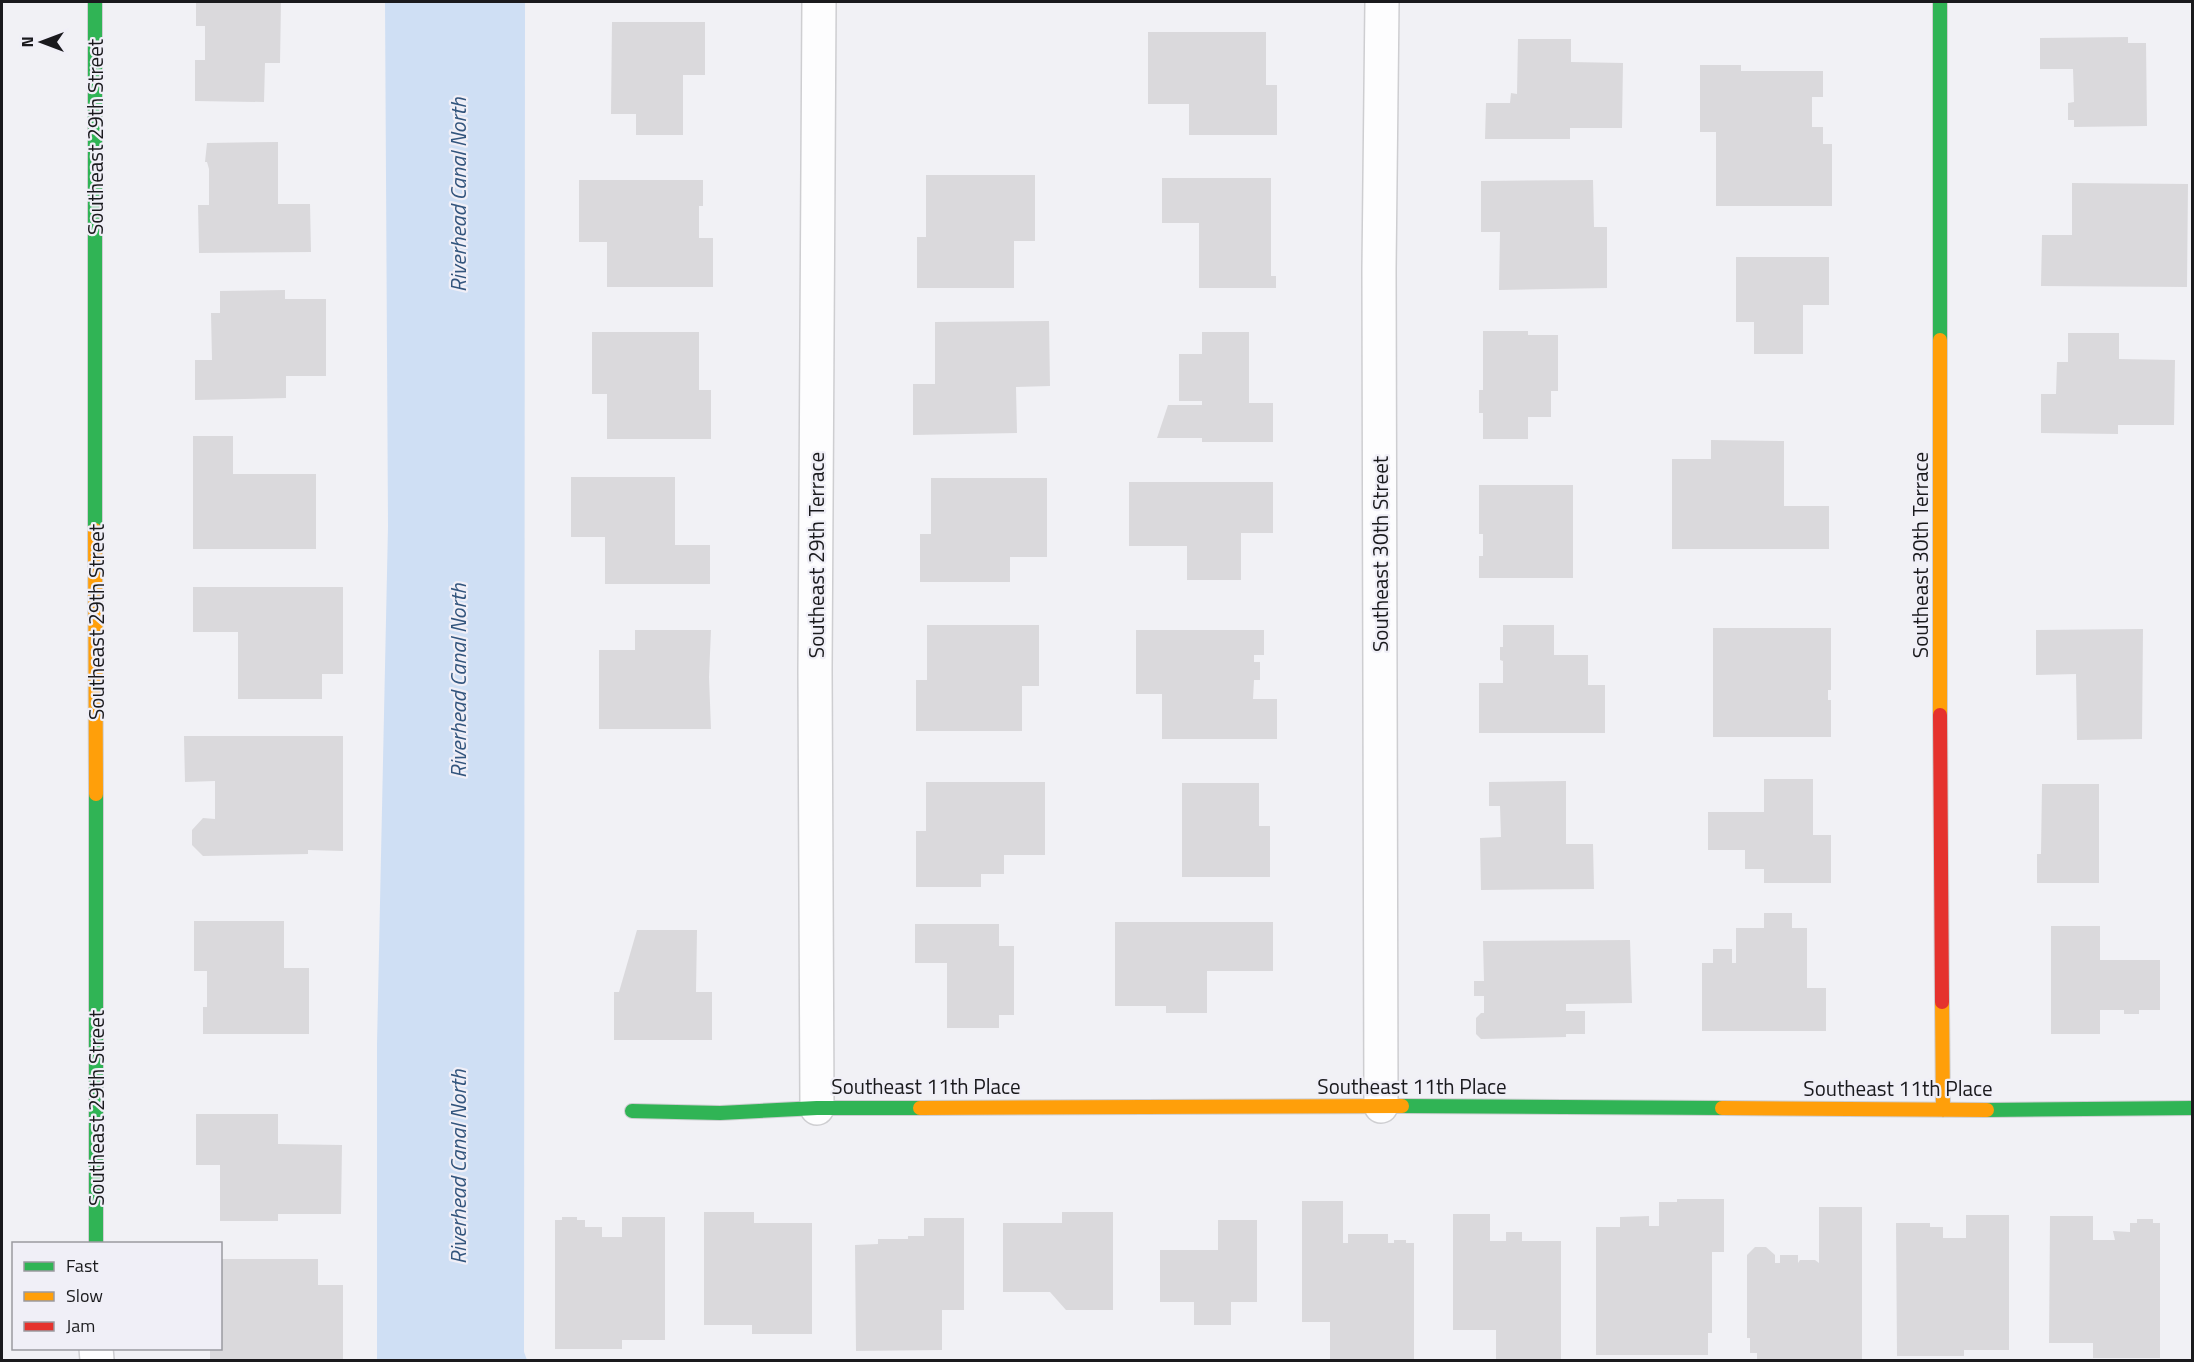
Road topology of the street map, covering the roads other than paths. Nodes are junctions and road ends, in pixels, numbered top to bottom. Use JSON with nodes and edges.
{"nodes":[{"id":1,"x":95,"y":2,"type":"edge"},
{"id":2,"x":819,"y":2,"type":"edge"},
{"id":3,"x":1382,"y":2,"type":"edge"},
{"id":4,"x":1940,"y":2,"type":"edge"},
{"id":5,"x":1382,"y":1107,"type":"junction"},
{"id":6,"x":817,"y":1108,"type":"junction"},
{"id":7,"x":2193,"y":1108,"type":"edge"},
{"id":8,"x":1943,"y":1110,"type":"junction"},
{"id":9,"x":632,"y":1111,"type":"dead end"},
{"id":10,"x":96,"y":1242,"type":"edge"}],
"edges":[{"from":1,"to":10,"type":"street","name":"Southeast 29th Street"},
{"from":2,"to":6,"type":"street","name":"Southeast 29th Terrace"},
{"from":3,"to":5,"type":"street","name":"Southeast 30th Street"},
{"from":4,"to":8,"type":"street","name":"Southeast 30th Terrace"},
{"from":5,"to":6,"type":"street","name":"Southeast 11th Place"},
{"from":5,"to":8,"type":"street","name":"Southeast 11th Place"},
{"from":6,"to":9,"type":"street","name":"Southeast 11th Place"},
{"from":7,"to":8,"type":"street","name":"Southeast 11th Place"}]}
